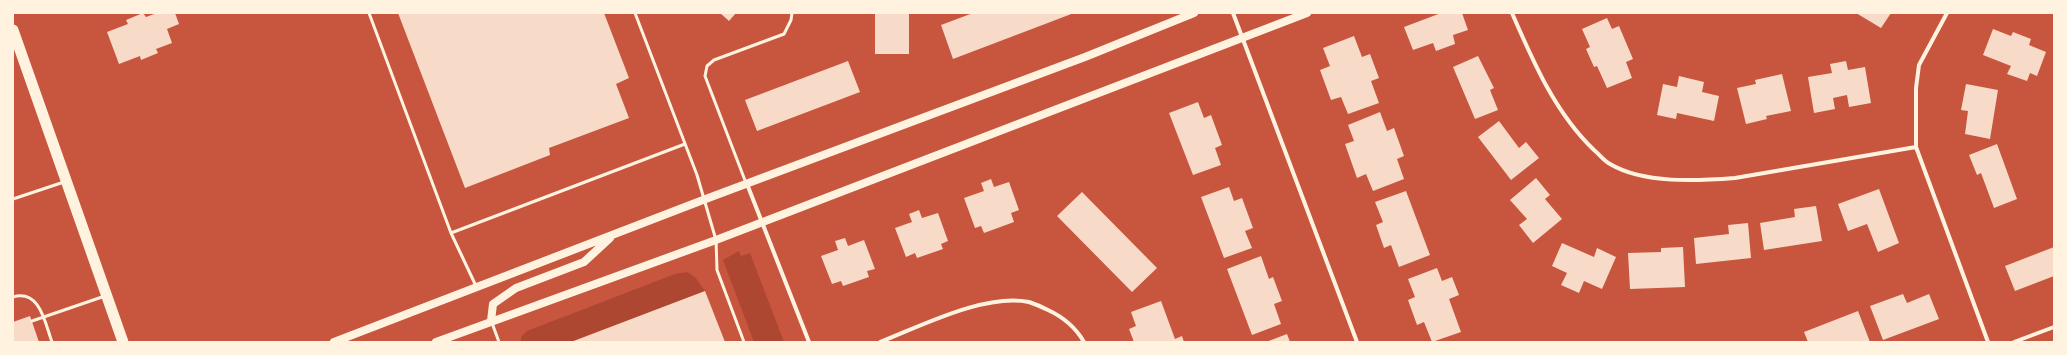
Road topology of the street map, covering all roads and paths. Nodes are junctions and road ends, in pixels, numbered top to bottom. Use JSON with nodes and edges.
{"nodes":[{"id":1,"x":369,"y":13,"type":"edge"},
{"id":2,"x":635,"y":13,"type":"edge"},
{"id":3,"x":792,"y":13,"type":"edge"},
{"id":4,"x":1194,"y":13,"type":"edge"},
{"id":5,"x":1233,"y":13,"type":"edge"},
{"id":6,"x":1307,"y":13,"type":"edge"},
{"id":7,"x":1512,"y":13,"type":"edge"},
{"id":8,"x":1947,"y":13,"type":"edge"},
{"id":9,"x":13,"y":30,"type":"edge"},
{"id":10,"x":1243,"y":38,"type":"junction"},
{"id":11,"x":685,"y":144,"type":"junction"},
{"id":12,"x":1916,"y":147,"type":"junction"},
{"id":13,"x":66,"y":181,"type":"junction"},
{"id":14,"x":746,"y":184,"type":"junction"},
{"id":15,"x":13,"y":199,"type":"edge"},
{"id":16,"x":703,"y":200,"type":"junction"},
{"id":17,"x":762,"y":221,"type":"junction"},
{"id":18,"x":451,"y":233,"type":"junction"},
{"id":19,"x":614,"y":234,"type":"junction"},
{"id":20,"x":716,"y":240,"type":"junction"},
{"id":21,"x":477,"y":288,"type":"junction"},
{"id":22,"x":13,"y":296,"type":"edge"},
{"id":23,"x":106,"y":296,"type":"junction"},
{"id":24,"x":43,"y":317,"type":"junction"},
{"id":25,"x":32,"y":320,"type":"dead end"},
{"id":26,"x":491,"y":321,"type":"junction"},
{"id":27,"x":2054,"y":327,"type":"edge"},
{"id":28,"x":52,"y":342,"type":"edge"},
{"id":29,"x":123,"y":342,"type":"edge"},
{"id":30,"x":334,"y":342,"type":"edge"},
{"id":31,"x":436,"y":342,"type":"edge"},
{"id":32,"x":499,"y":342,"type":"edge"},
{"id":33,"x":744,"y":342,"type":"edge"},
{"id":34,"x":809,"y":342,"type":"edge"},
{"id":35,"x":880,"y":342,"type":"edge"},
{"id":36,"x":1084,"y":342,"type":"edge"},
{"id":37,"x":1357,"y":342,"type":"edge"},
{"id":38,"x":1988,"y":342,"type":"edge"},
{"id":39,"x":2014,"y":342,"type":"edge"}],
"edges":[{"from":1,"to":18,"type":"lane"},
{"from":2,"to":11,"type":"lane"},
{"from":3,"to":14,"type":"lane"},
{"from":4,"to":14,"type":"main road"},
{"from":5,"to":10,"type":"street"},
{"from":6,"to":10,"type":"main road"},
{"from":7,"to":12,"type":"street"},
{"from":8,"to":12,"type":"street"},
{"from":9,"to":13,"type":"highway"},
{"from":10,"to":17,"type":"main road"},
{"from":10,"to":37,"type":"street"},
{"from":11,"to":16,"type":"lane"},
{"from":11,"to":18,"type":"lane"},
{"from":12,"to":38,"type":"street"},
{"from":13,"to":15,"type":"lane"},
{"from":13,"to":23,"type":"highway"},
{"from":14,"to":16,"type":"main road"},
{"from":14,"to":17,"type":"street"},
{"from":16,"to":19,"type":"main road"},
{"from":16,"to":20,"type":"lane"},
{"from":17,"to":20,"type":"main road"},
{"from":17,"to":34,"type":"street"},
{"from":18,"to":21,"type":"lane"},
{"from":19,"to":21,"type":"main road"},
{"from":19,"to":26,"type":"main road"},
{"from":20,"to":26,"type":"main road"},
{"from":20,"to":33,"type":"lane"},
{"from":21,"to":30,"type":"main road"},
{"from":22,"to":24,"type":"lane"},
{"from":23,"to":24,"type":"lane"},
{"from":23,"to":29,"type":"highway"},
{"from":24,"to":25,"type":"lane"},
{"from":24,"to":28,"type":"lane"},
{"from":26,"to":31,"type":"main road"},
{"from":26,"to":32,"type":"lane"},
{"from":27,"to":39,"type":"street"},
{"from":35,"to":36,"type":"street"}]}
